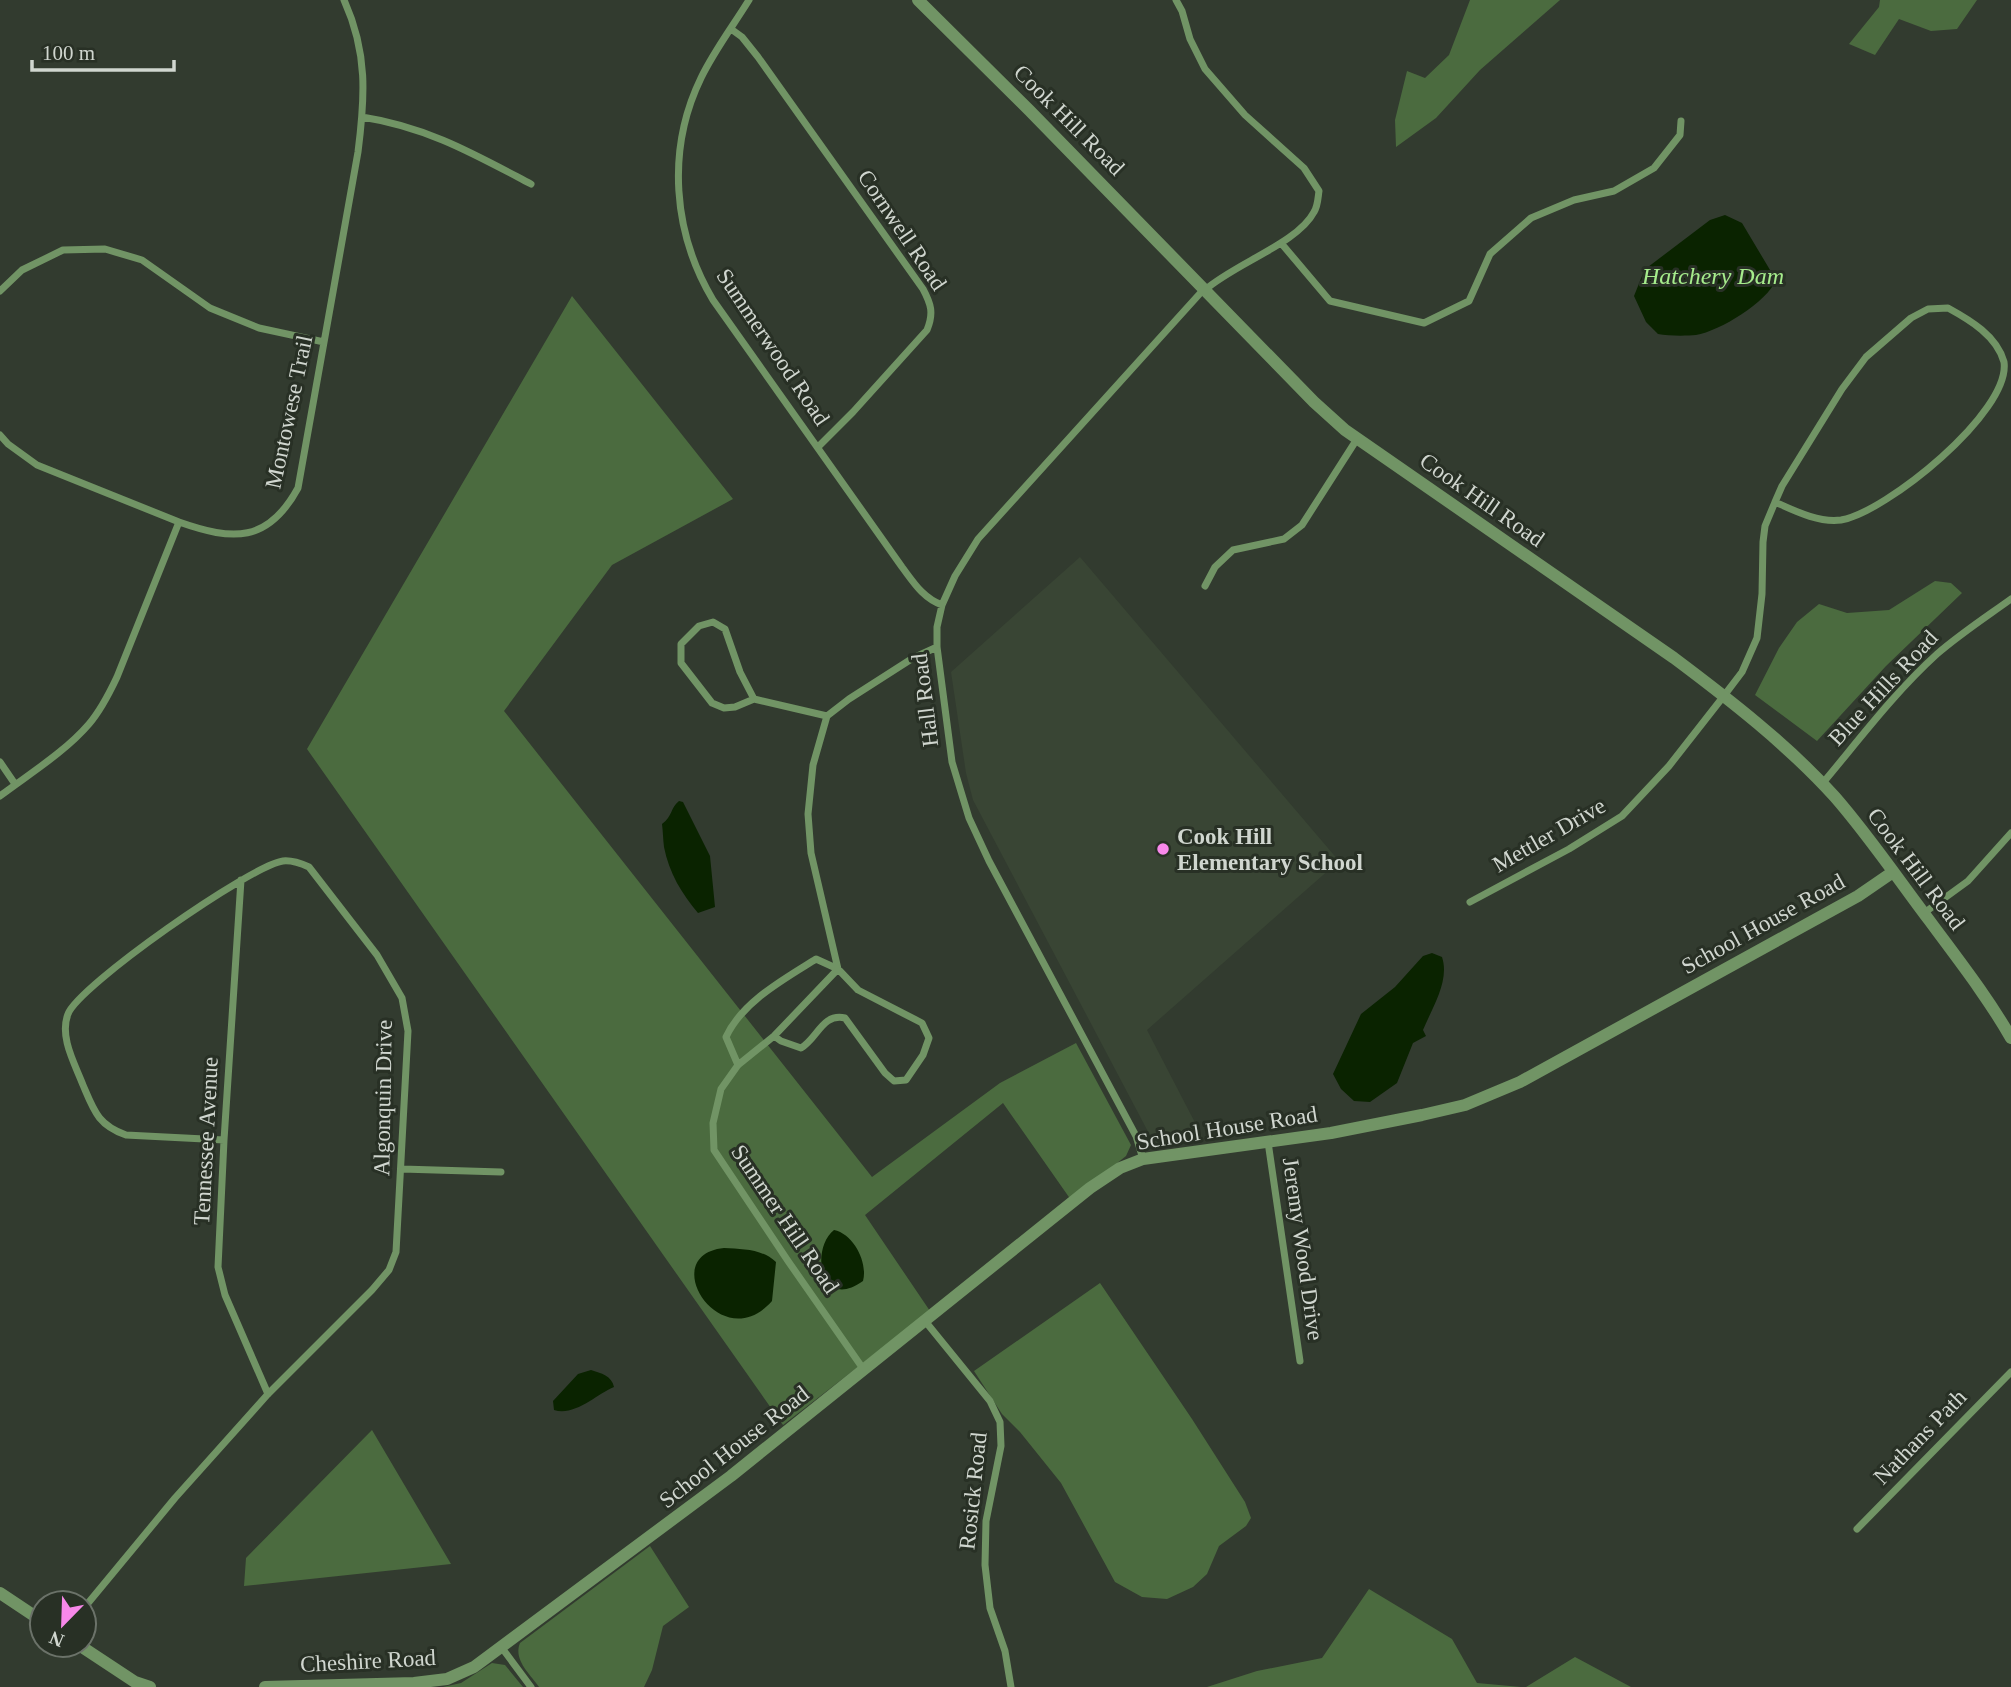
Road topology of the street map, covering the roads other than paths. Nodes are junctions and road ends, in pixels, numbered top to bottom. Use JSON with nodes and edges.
{"nodes":[{"id":1,"x":344,"y":0,"type":"edge"},
{"id":2,"x":749,"y":0,"type":"edge"},
{"id":3,"x":918,"y":0,"type":"edge"},
{"id":4,"x":1176,"y":0,"type":"edge"},
{"id":5,"x":731,"y":29,"type":"junction"},
{"id":6,"x":362,"y":117,"type":"junction"},
{"id":7,"x":1681,"y":121,"type":"dead end"},
{"id":8,"x":531,"y":184,"type":"dead end"},
{"id":9,"x":1281,"y":243,"type":"junction"},
{"id":10,"x":1204,"y":290,"type":"junction"},
{"id":11,"x":0,"y":291,"type":"edge"},
{"id":12,"x":324,"y":342,"type":"junction"},
{"id":13,"x":0,"y":435,"type":"edge"},
{"id":14,"x":1357,"y":439,"type":"junction"},
{"id":15,"x":818,"y":447,"type":"junction"},
{"id":16,"x":1775,"y":502,"type":"junction"},
{"id":17,"x":179,"y":522,"type":"junction"},
{"id":18,"x":1205,"y":586,"type":"dead end"},
{"id":19,"x":2011,"y":599,"type":"edge"},
{"id":20,"x":942,"y":605,"type":"junction"},
{"id":21,"x":937,"y":647,"type":"junction"},
{"id":22,"x":1723,"y":697,"type":"junction"},
{"id":23,"x":754,"y":699,"type":"junction"},
{"id":24,"x":827,"y":716,"type":"junction"},
{"id":25,"x":0,"y":762,"type":"edge"},
{"id":26,"x":15,"y":784,"type":"junction"},
{"id":27,"x":1822,"y":784,"type":"junction"},
{"id":28,"x":0,"y":796,"type":"edge"},
{"id":29,"x":2011,"y":833,"type":"edge"},
{"id":30,"x":1893,"y":873,"type":"junction"},
{"id":31,"x":242,"y":880,"type":"junction"},
{"id":32,"x":1469,"y":902,"type":"dead end"},
{"id":33,"x":1924,"y":913,"type":"junction"},
{"id":34,"x":838,"y":968,"type":"junction"},
{"id":35,"x":774,"y":1036,"type":"junction"},
{"id":36,"x":2011,"y":1038,"type":"edge"},
{"id":37,"x":738,"y":1065,"type":"junction"},
{"id":38,"x":224,"y":1140,"type":"junction"},
{"id":39,"x":1269,"y":1142,"type":"junction"},
{"id":40,"x":1143,"y":1159,"type":"junction"},
{"id":41,"x":402,"y":1169,"type":"junction"},
{"id":42,"x":501,"y":1172,"type":"dead end"},
{"id":43,"x":925,"y":1321,"type":"junction"},
{"id":44,"x":1300,"y":1361,"type":"dead end"},
{"id":45,"x":864,"y":1370,"type":"junction"},
{"id":46,"x":2011,"y":1372,"type":"edge"},
{"id":47,"x":268,"y":1394,"type":"junction"},
{"id":48,"x":1857,"y":1529,"type":"dead end"},
{"id":49,"x":98,"y":1591,"type":"edge"},
{"id":50,"x":0,"y":1593,"type":"edge"},
{"id":51,"x":28,"y":1612,"type":"edge"},
{"id":52,"x":502,"y":1648,"type":"junction"},
{"id":53,"x":98,"y":1657,"type":"edge"},
{"id":54,"x":145,"y":1686,"type":"edge"},
{"id":55,"x":265,"y":1687,"type":"edge"},
{"id":56,"x":531,"y":1687,"type":"edge"},
{"id":57,"x":1011,"y":1687,"type":"edge"}],
"edges":[{"from":1,"to":6,"type":"street","name":"Montowese Trail"},
{"from":2,"to":5,"type":"street","name":"Summerwood Road"},
{"from":3,"to":10,"type":"street","name":"Cook Hill Road"},
{"from":4,"to":9,"type":"street","name":"Hall Road"},
{"from":5,"to":15,"type":"street","name":"Summerwood Road"},
{"from":5,"to":15,"type":"street","name":"Cornwell Road"},
{"from":6,"to":8,"type":"street"},
{"from":6,"to":12,"type":"street","name":"Montowese Trail"},
{"from":7,"to":9,"type":"street"},
{"from":9,"to":10,"type":"street","name":"Hall Road"},
{"from":10,"to":14,"type":"street","name":"Cook Hill Road"},
{"from":10,"to":20,"type":"street","name":"Hall Road"},
{"from":11,"to":12,"type":"street"},
{"from":12,"to":17,"type":"street","name":"Montowese Trail"},
{"from":13,"to":17,"type":"street","name":"Montowese Trail"},
{"from":14,"to":18,"type":"street"},
{"from":14,"to":22,"type":"street","name":"Cook Hill Road"},
{"from":15,"to":20,"type":"street","name":"Summerwood Road"},
{"from":16,"to":16,"type":"street","name":"Mettler Drive"},
{"from":16,"to":22,"type":"street","name":"Mettler Drive"},
{"from":17,"to":26,"type":"street"},
{"from":19,"to":27,"type":"street","name":"Blue Hills Road"},
{"from":20,"to":21,"type":"street","name":"Hall Road"},
{"from":21,"to":24,"type":"street"},
{"from":21,"to":40,"type":"street","name":"Hall Road"},
{"from":22,"to":27,"type":"street","name":"Cook Hill Road"},
{"from":22,"to":32,"type":"street","name":"Mettler Drive"},
{"from":23,"to":23,"type":"street"},
{"from":23,"to":24,"type":"street"},
{"from":24,"to":34,"type":"street"},
{"from":25,"to":26,"type":"street"},
{"from":26,"to":28,"type":"street"},
{"from":27,"to":30,"type":"street","name":"Cook Hill Road"},
{"from":29,"to":33,"type":"street"},
{"from":30,"to":33,"type":"street","name":"Cook Hill Road"},
{"from":30,"to":39,"type":"street","name":"School House Road"},
{"from":31,"to":38,"type":"street","name":"Tennessee Avenue"},
{"from":31,"to":38,"type":"street","name":"Algonquin Drive"},
{"from":31,"to":41,"type":"street","name":"Algonquin Drive"},
{"from":33,"to":36,"type":"street","name":"Cook Hill Road"},
{"from":34,"to":35,"type":"street","name":"Summer Hill Road"},
{"from":34,"to":35,"type":"street"},
{"from":34,"to":37,"type":"street"},
{"from":35,"to":37,"type":"street","name":"Summer Hill Road"},
{"from":37,"to":45,"type":"street","name":"Summer Hill Road"},
{"from":38,"to":47,"type":"street","name":"Tennessee Avenue"},
{"from":39,"to":40,"type":"street","name":"School House Road"},
{"from":39,"to":44,"type":"street","name":"Jeremy Wood Drive"},
{"from":40,"to":43,"type":"street","name":"School House Road"},
{"from":41,"to":42,"type":"street"},
{"from":41,"to":47,"type":"street","name":"Algonquin Drive"},
{"from":43,"to":45,"type":"street","name":"School House Road"},
{"from":43,"to":57,"type":"street","name":"Rosick Road"},
{"from":45,"to":52,"type":"street","name":"School House Road"},
{"from":46,"to":48,"type":"street","name":"Nathans Path"},
{"from":47,"to":49,"type":"street","name":"Algonquin Drive"},
{"from":50,"to":51,"type":"street"},
{"from":52,"to":55,"type":"street","name":"Cheshire Road"},
{"from":52,"to":56,"type":"street"},
{"from":53,"to":54,"type":"street"}]}
